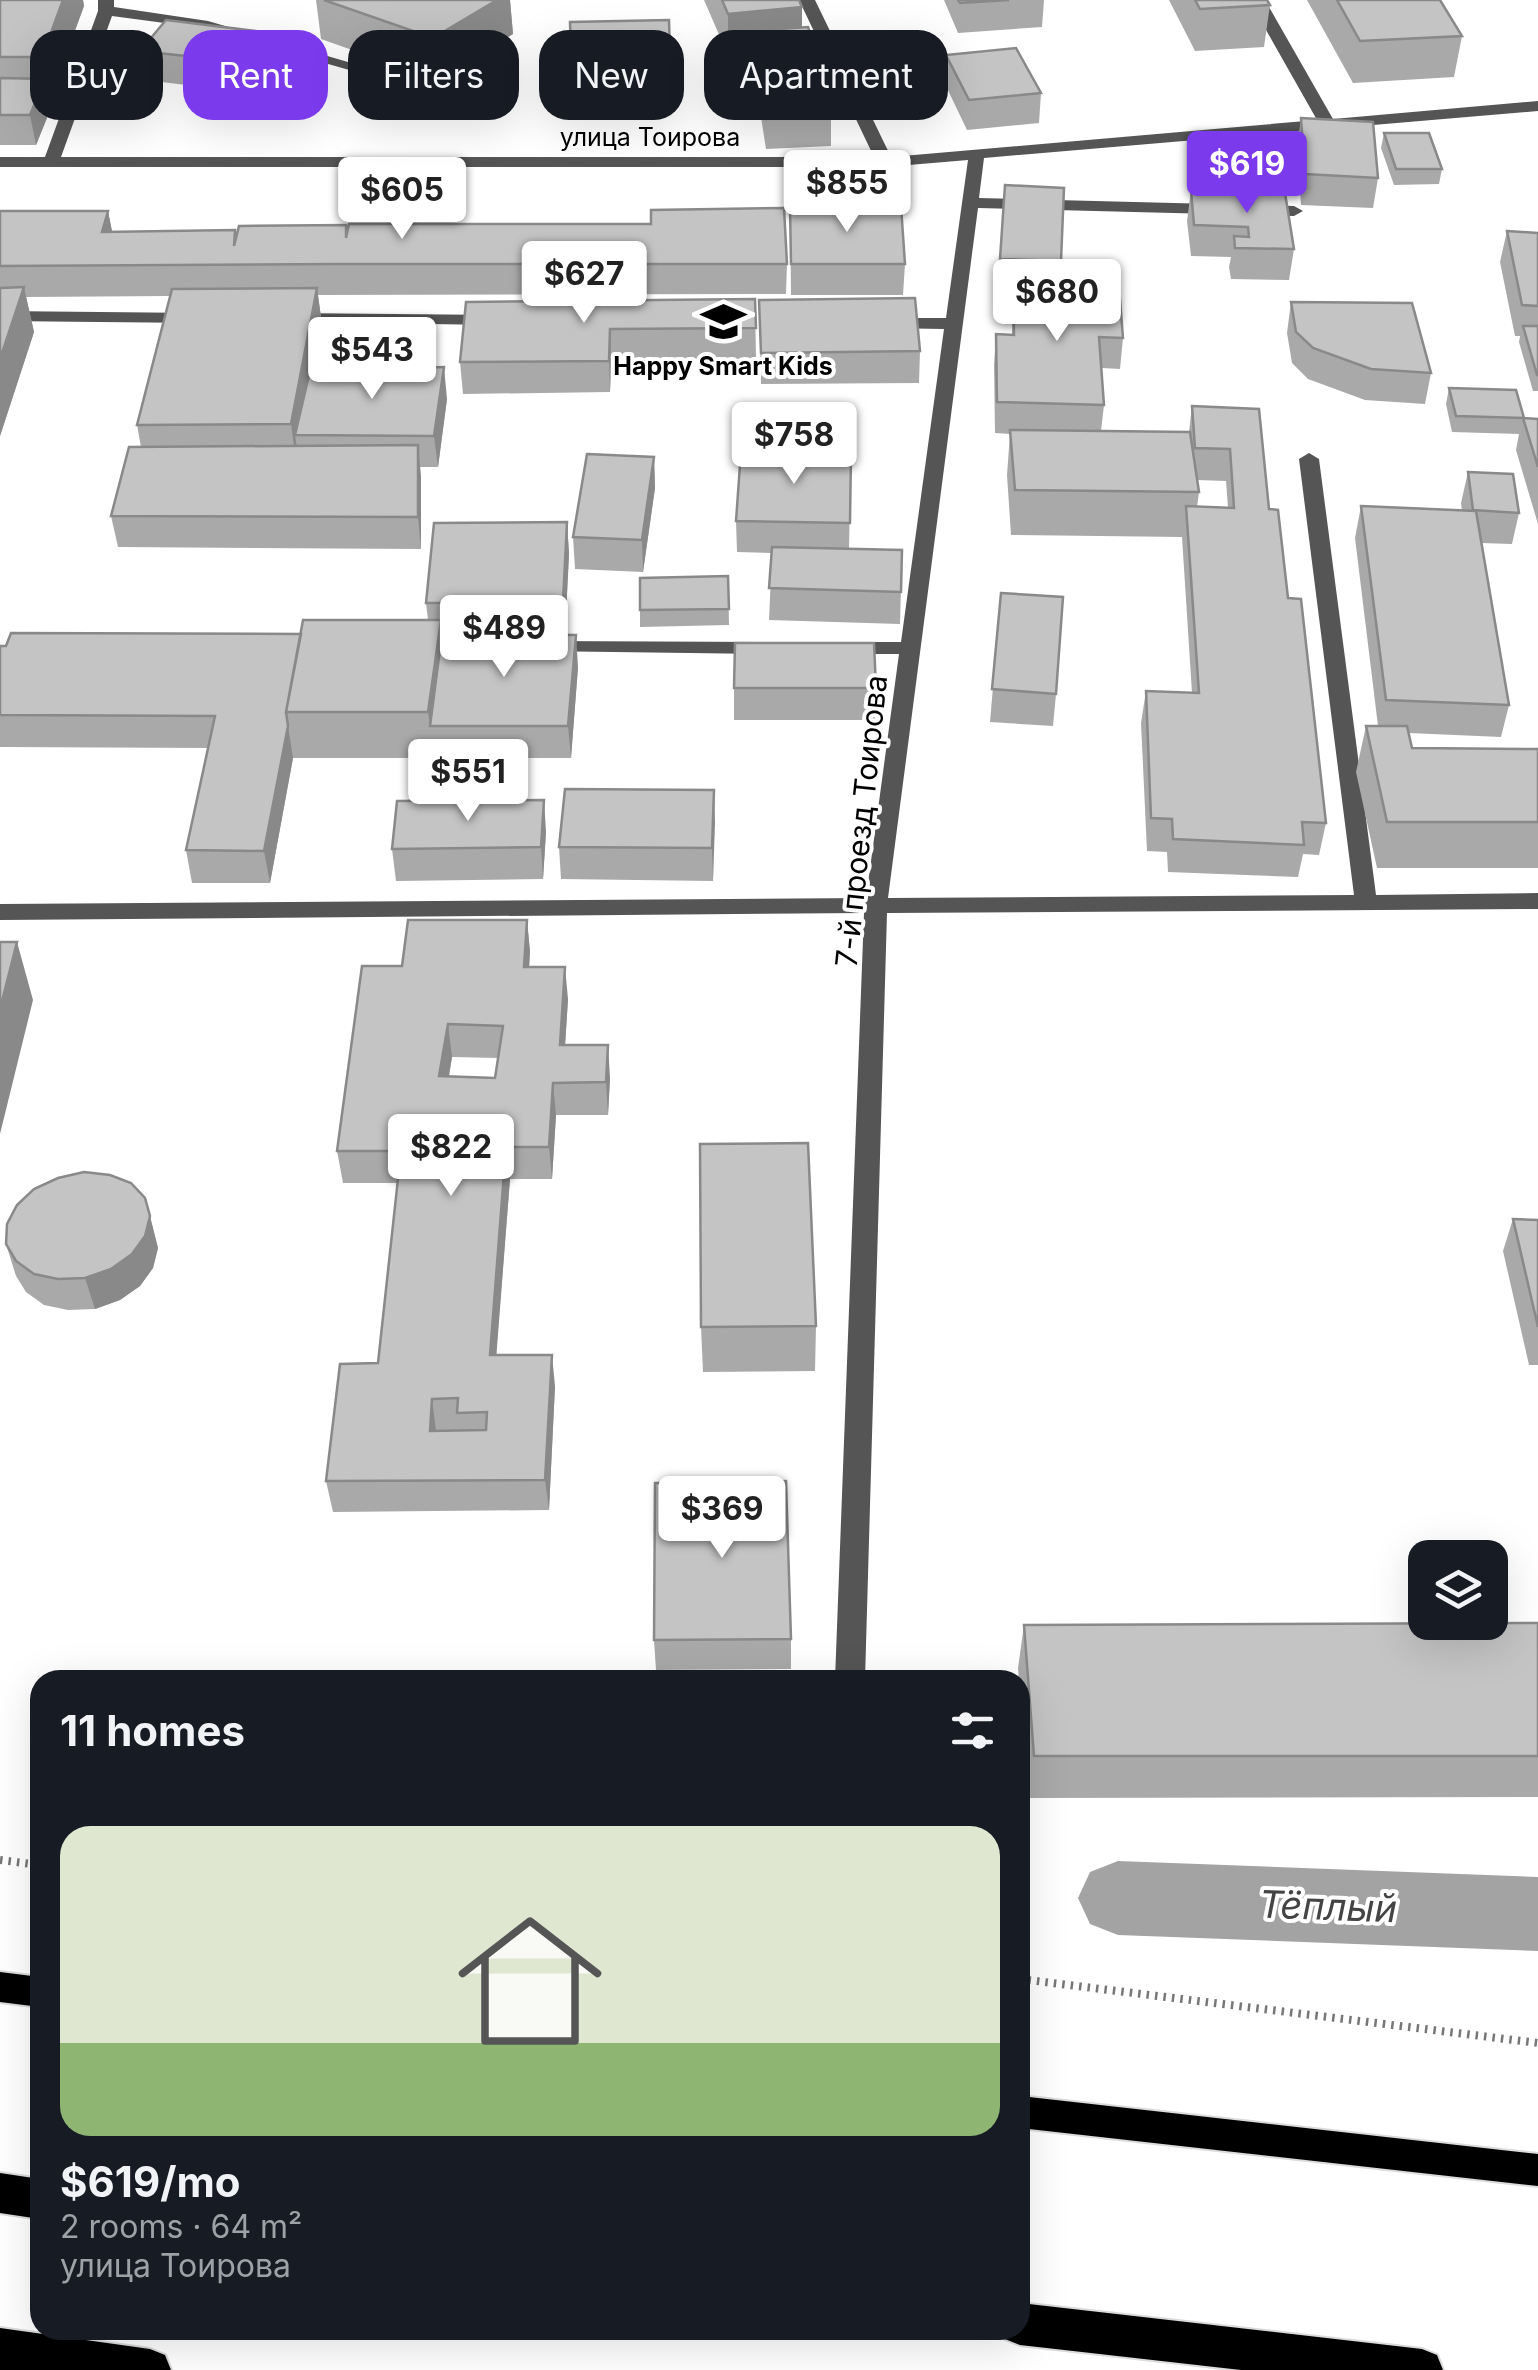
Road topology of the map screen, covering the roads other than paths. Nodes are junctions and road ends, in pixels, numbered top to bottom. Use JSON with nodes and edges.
{"nodes":[{"id":1,"x":807,"y":0,"type":"edge"},
{"id":2,"x":1256,"y":0,"type":"edge"},
{"id":3,"x":106,"y":6,"type":"edge"},
{"id":4,"x":348,"y":65,"type":"edge"},
{"id":5,"x":1538,"y":106,"type":"edge"},
{"id":6,"x":1326,"y":123,"type":"junction"},
{"id":7,"x":977,"y":152,"type":"junction"},
{"id":8,"x":0,"y":162,"type":"edge"},
{"id":9,"x":885,"y":162,"type":"junction"},
{"id":10,"x":50,"y":163,"type":"junction"},
{"id":11,"x":970,"y":202,"type":"junction"},
{"id":12,"x":1294,"y":211,"type":"dead end"},
{"id":13,"x":0,"y":316,"type":"edge"},
{"id":14,"x":215,"y":318,"type":"edge"},
{"id":15,"x":274,"y":318,"type":"edge"},
{"id":16,"x":528,"y":320,"type":"edge"},
{"id":17,"x":858,"y":323,"type":"edge"},
{"id":18,"x":954,"y":324,"type":"junction"},
{"id":19,"x":1310,"y":459,"type":"dead end"},
{"id":20,"x":515,"y":647,"type":"edge"},
{"id":21,"x":911,"y":648,"type":"junction"},
{"id":22,"x":1538,"y":901,"type":"edge"},
{"id":23,"x":1366,"y":902,"type":"junction"},
{"id":24,"x":876,"y":904,"type":"junction"},
{"id":25,"x":0,"y":912,"type":"edge"},
{"id":26,"x":850,"y":1670,"type":"edge"},
{"id":27,"x":0,"y":1987,"type":"edge"},
{"id":28,"x":30,"y":1991,"type":"edge"},
{"id":29,"x":1030,"y":2113,"type":"edge"},
{"id":30,"x":1538,"y":2170,"type":"edge"},
{"id":31,"x":0,"y":2193,"type":"edge"},
{"id":32,"x":30,"y":2197,"type":"edge"},
{"id":33,"x":1030,"y":2325,"type":"edge"},
{"id":34,"x":0,"y":2349,"type":"edge"},
{"id":35,"x":150,"y":2370,"type":"edge"},
{"id":36,"x":1422,"y":2370,"type":"edge"}],
"edges":[{"from":1,"to":9,"type":"street"},
{"from":2,"to":6,"type":"street"},
{"from":3,"to":4,"type":"street"},
{"from":3,"to":10,"type":"street"},
{"from":5,"to":6,"type":"street","name":"улица Тоирова"},
{"from":6,"to":7,"type":"street","name":"улица Тоирова"},
{"from":7,"to":9,"type":"street","name":"улица Тоирова"},
{"from":7,"to":11,"type":"street","name":"7-й проезд Тоирова"},
{"from":8,"to":10,"type":"street","name":"улица Тоирова"},
{"from":9,"to":10,"type":"street","name":"улица Тоирова"},
{"from":11,"to":12,"type":"street"},
{"from":11,"to":18,"type":"street","name":"7-й проезд Тоирова"},
{"from":13,"to":14,"type":"street"},
{"from":15,"to":16,"type":"street"},
{"from":17,"to":18,"type":"street"},
{"from":18,"to":21,"type":"street","name":"7-й проезд Тоирова"},
{"from":19,"to":23,"type":"street"},
{"from":20,"to":21,"type":"street"},
{"from":21,"to":24,"type":"street","name":"7-й проезд Тоирова"},
{"from":22,"to":23,"type":"street"},
{"from":23,"to":24,"type":"street"},
{"from":24,"to":25,"type":"street"},
{"from":24,"to":26,"type":"street","name":"7-й проезд Тоирова"},
{"from":27,"to":28,"type":"main road"},
{"from":29,"to":30,"type":"main road"},
{"from":31,"to":32,"type":"highway"},
{"from":33,"to":36,"type":"highway"},
{"from":34,"to":35,"type":"highway"}]}
